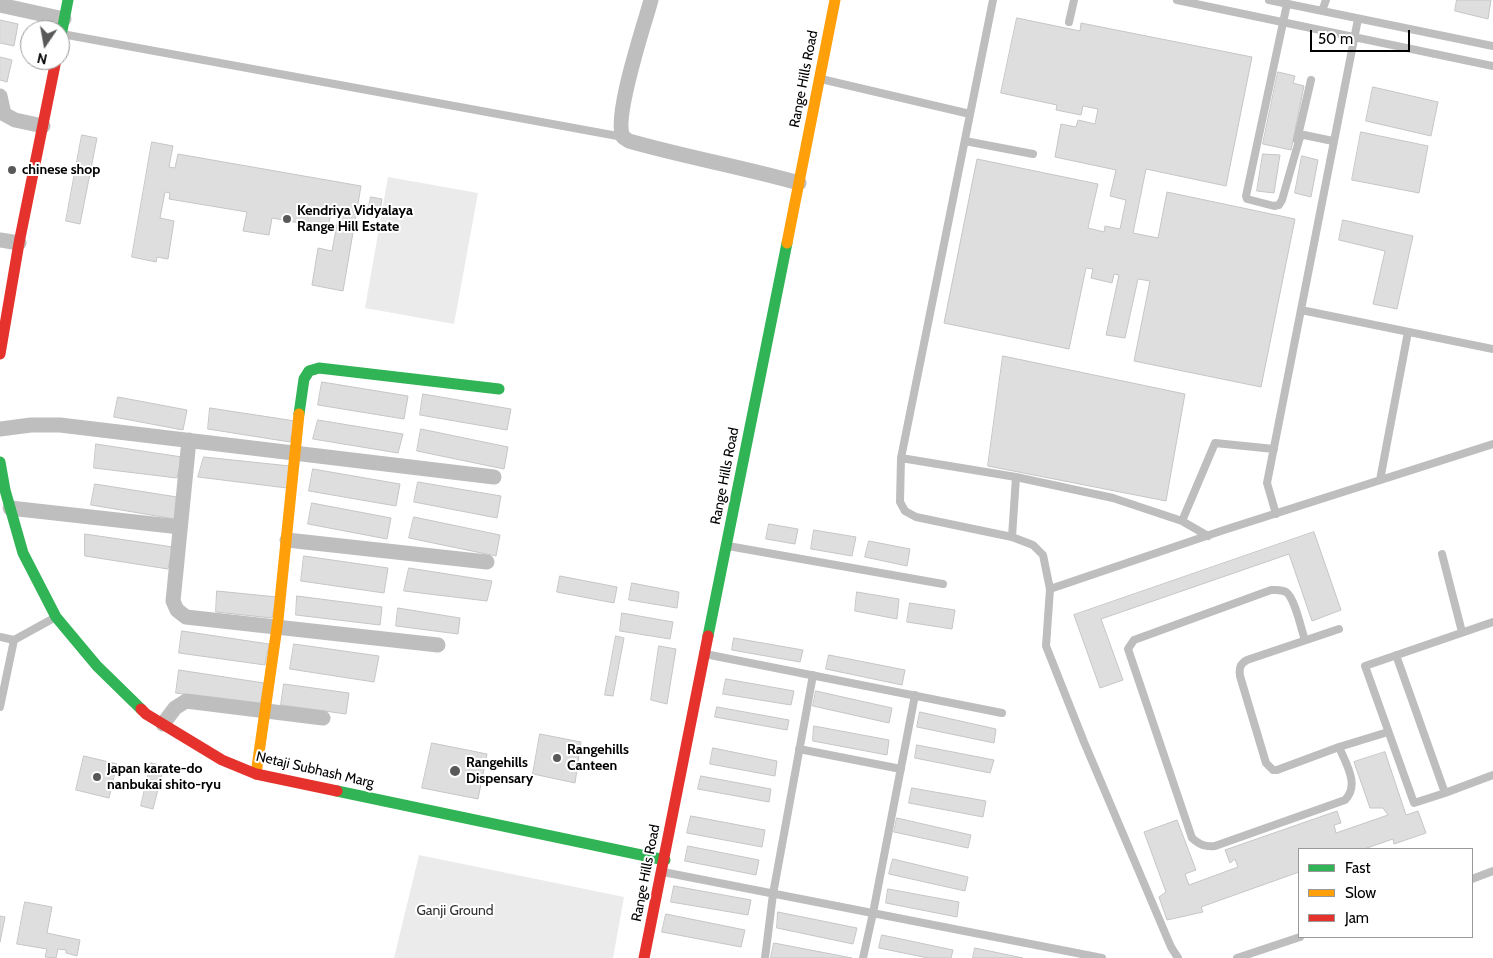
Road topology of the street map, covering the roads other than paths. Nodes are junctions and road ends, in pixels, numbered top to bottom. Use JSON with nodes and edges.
{"nodes":[{"id":1,"x":68,"y":0,"type":"edge"},
{"id":2,"x":651,"y":0,"type":"edge"},
{"id":3,"x":835,"y":0,"type":"edge"},
{"id":4,"x":993,"y":0,"type":"edge"},
{"id":5,"x":1074,"y":0,"type":"edge"},
{"id":6,"x":1177,"y":0,"type":"edge"},
{"id":7,"x":1216,"y":0,"type":"edge"},
{"id":8,"x":1268,"y":0,"type":"edge"},
{"id":9,"x":1326,"y":0,"type":"edge"},
{"id":10,"x":1287,"y":4,"type":"junction"},
{"id":11,"x":0,"y":5,"type":"edge"},
{"id":12,"x":1214,"y":8,"type":"junction"},
{"id":13,"x":1322,"y":11,"type":"junction"},
{"id":14,"x":1358,"y":19,"type":"junction"},
{"id":15,"x":36,"y":20,"type":"edge"},
{"id":16,"x":64,"y":20,"type":"edge"},
{"id":17,"x":1069,"y":22,"type":"dead end"},
{"id":18,"x":1283,"y":23,"type":"junction"},
{"id":19,"x":70,"y":33,"type":"edge"},
{"id":20,"x":1354,"y":37,"type":"junction"},
{"id":21,"x":1493,"y":46,"type":"edge"},
{"id":22,"x":1493,"y":66,"type":"edge"},
{"id":23,"x":54,"y":70,"type":"edge"},
{"id":24,"x":820,"y":79,"type":"junction"},
{"id":25,"x":1310,"y":80,"type":"dead end"},
{"id":26,"x":0,"y":96,"type":"edge"},
{"id":27,"x":970,"y":114,"type":"junction"},
{"id":28,"x":43,"y":126,"type":"junction"},
{"id":29,"x":623,"y":137,"type":"junction"},
{"id":30,"x":1297,"y":140,"type":"junction"},
{"id":31,"x":964,"y":141,"type":"junction"},
{"id":32,"x":1333,"y":141,"type":"junction"},
{"id":33,"x":1033,"y":154,"type":"dead end"},
{"id":34,"x":799,"y":183,"type":"junction"},
{"id":35,"x":0,"y":240,"type":"edge"},
{"id":36,"x":19,"y":243,"type":"junction"},
{"id":37,"x":1301,"y":310,"type":"junction"},
{"id":38,"x":1408,"y":332,"type":"junction"},
{"id":39,"x":1493,"y":349,"type":"edge"},
{"id":40,"x":0,"y":354,"type":"edge"},
{"id":41,"x":499,"y":389,"type":"dead end"},
{"id":42,"x":0,"y":429,"type":"edge"},
{"id":43,"x":189,"y":440,"type":"junction"},
{"id":44,"x":1493,"y":444,"type":"edge"},
{"id":45,"x":1274,"y":449,"type":"junction"},
{"id":46,"x":294,"y":454,"type":"junction"},
{"id":47,"x":902,"y":458,"type":"junction"},
{"id":48,"x":0,"y":462,"type":"edge"},
{"id":49,"x":494,"y":477,"type":"dead end"},
{"id":50,"x":1016,"y":477,"type":"junction"},
{"id":51,"x":1380,"y":480,"type":"junction"},
{"id":52,"x":10,"y":508,"type":"junction"},
{"id":53,"x":1276,"y":514,"type":"junction"},
{"id":54,"x":1182,"y":520,"type":"junction"},
{"id":55,"x":180,"y":527,"type":"junction"},
{"id":56,"x":1208,"y":536,"type":"junction"},
{"id":57,"x":1012,"y":537,"type":"junction"},
{"id":58,"x":287,"y":540,"type":"junction"},
{"id":59,"x":727,"y":546,"type":"junction"},
{"id":60,"x":1442,"y":554,"type":"dead end"},
{"id":61,"x":487,"y":562,"type":"dead end"},
{"id":62,"x":943,"y":584,"type":"dead end"},
{"id":63,"x":1050,"y":589,"type":"junction"},
{"id":64,"x":56,"y":617,"type":"junction"},
{"id":65,"x":1493,"y":622,"type":"edge"},
{"id":66,"x":276,"y":626,"type":"junction"},
{"id":67,"x":1338,"y":629,"type":"dead end"},
{"id":68,"x":1462,"y":632,"type":"junction"},
{"id":69,"x":0,"y":637,"type":"edge"},
{"id":70,"x":14,"y":640,"type":"junction"},
{"id":71,"x":1305,"y":640,"type":"junction"},
{"id":72,"x":438,"y":644,"type":"dead end"},
{"id":73,"x":705,"y":654,"type":"junction"},
{"id":74,"x":1396,"y":655,"type":"junction"},
{"id":75,"x":812,"y":675,"type":"junction"},
{"id":76,"x":915,"y":695,"type":"junction"},
{"id":77,"x":0,"y":707,"type":"edge"},
{"id":78,"x":266,"y":711,"type":"junction"},
{"id":79,"x":1002,"y":713,"type":"dead end"},
{"id":80,"x":323,"y":718,"type":"dead end"},
{"id":81,"x":163,"y":724,"type":"junction"},
{"id":82,"x":1388,"y":732,"type":"junction"},
{"id":83,"x":1340,"y":747,"type":"junction"},
{"id":84,"x":799,"y":750,"type":"junction"},
{"id":85,"x":901,"y":769,"type":"junction"},
{"id":86,"x":256,"y":774,"type":"junction"},
{"id":87,"x":1493,"y":775,"type":"edge"},
{"id":88,"x":1445,"y":793,"type":"junction"},
{"id":89,"x":664,"y":860,"type":"junction"},
{"id":90,"x":1493,"y":871,"type":"edge"},
{"id":91,"x":662,"y":872,"type":"junction"},
{"id":92,"x":1473,"y":879,"type":"edge"},
{"id":93,"x":772,"y":894,"type":"junction"},
{"id":94,"x":873,"y":913,"type":"junction"},
{"id":95,"x":1298,"y":938,"type":"edge"},
{"id":96,"x":644,"y":958,"type":"edge"},
{"id":97,"x":764,"y":958,"type":"edge"},
{"id":98,"x":863,"y":958,"type":"edge"},
{"id":99,"x":1102,"y":958,"type":"edge"},
{"id":100,"x":1178,"y":958,"type":"edge"},
{"id":101,"x":1237,"y":958,"type":"edge"}],
"edges":[{"from":1,"to":16,"type":"street"},
{"from":2,"to":29,"type":"street"},
{"from":3,"to":24,"type":"street","name":"Range Hills Road"},
{"from":4,"to":27,"type":"lane"},
{"from":5,"to":17,"type":"lane"},
{"from":6,"to":12,"type":"lane"},
{"from":7,"to":12,"type":"lane"},
{"from":8,"to":10,"type":"lane"},
{"from":9,"to":13,"type":"lane"},
{"from":10,"to":13,"type":"lane"},
{"from":10,"to":18,"type":"lane"},
{"from":11,"to":15,"type":"street"},
{"from":12,"to":18,"type":"lane"},
{"from":13,"to":14,"type":"lane"},
{"from":14,"to":20,"type":"lane"},
{"from":14,"to":21,"type":"lane"},
{"from":18,"to":20,"type":"lane"},
{"from":18,"to":30,"type":"lane"},
{"from":19,"to":29,"type":"lane"},
{"from":20,"to":22,"type":"lane"},
{"from":20,"to":32,"type":"lane"},
{"from":23,"to":28,"type":"street"},
{"from":24,"to":27,"type":"lane"},
{"from":24,"to":34,"type":"street","name":"Range Hills Road"},
{"from":25,"to":30,"type":"lane"},
{"from":26,"to":28,"type":"street"},
{"from":27,"to":31,"type":"lane"},
{"from":28,"to":36,"type":"street"},
{"from":29,"to":34,"type":"street"},
{"from":30,"to":32,"type":"lane"},
{"from":31,"to":33,"type":"lane"},
{"from":31,"to":47,"type":"lane"},
{"from":32,"to":37,"type":"lane"},
{"from":34,"to":59,"type":"street","name":"Range Hills Road"},
{"from":35,"to":36,"type":"street"},
{"from":36,"to":40,"type":"street"},
{"from":37,"to":38,"type":"lane"},
{"from":37,"to":45,"type":"lane"},
{"from":38,"to":39,"type":"lane"},
{"from":38,"to":51,"type":"lane"},
{"from":41,"to":46,"type":"street"},
{"from":42,"to":43,"type":"street"},
{"from":43,"to":46,"type":"street"},
{"from":43,"to":55,"type":"street"},
{"from":44,"to":51,"type":"lane"},
{"from":45,"to":53,"type":"lane"},
{"from":45,"to":54,"type":"lane"},
{"from":46,"to":49,"type":"street"},
{"from":46,"to":58,"type":"street"},
{"from":47,"to":50,"type":"lane"},
{"from":47,"to":57,"type":"lane"},
{"from":48,"to":52,"type":"street","name":"Netaji Subhash Marg"},
{"from":50,"to":54,"type":"lane"},
{"from":50,"to":57,"type":"lane"},
{"from":51,"to":53,"type":"lane"},
{"from":52,"to":55,"type":"street"},
{"from":52,"to":64,"type":"street","name":"Netaji Subhash Marg"},
{"from":53,"to":56,"type":"lane"},
{"from":54,"to":56,"type":"lane"},
{"from":55,"to":66,"type":"street"},
{"from":56,"to":63,"type":"lane"},
{"from":57,"to":63,"type":"lane"},
{"from":58,"to":61,"type":"street"},
{"from":58,"to":66,"type":"street"},
{"from":59,"to":62,"type":"lane"},
{"from":59,"to":73,"type":"street","name":"Range Hills Road"},
{"from":60,"to":68,"type":"lane"},
{"from":63,"to":100,"type":"lane"},
{"from":64,"to":70,"type":"lane"},
{"from":64,"to":81,"type":"street","name":"Netaji Subhash Marg"},
{"from":65,"to":68,"type":"lane"},
{"from":66,"to":72,"type":"street"},
{"from":66,"to":78,"type":"street"},
{"from":67,"to":71,"type":"lane"},
{"from":68,"to":74,"type":"lane"},
{"from":69,"to":70,"type":"lane"},
{"from":70,"to":77,"type":"lane"},
{"from":71,"to":83,"type":"lane"},
{"from":71,"to":83,"type":"lane"},
{"from":73,"to":75,"type":"lane"},
{"from":73,"to":89,"type":"street","name":"Range Hills Road"},
{"from":74,"to":82,"type":"lane"},
{"from":74,"to":88,"type":"lane"},
{"from":75,"to":76,"type":"lane"},
{"from":75,"to":84,"type":"lane"},
{"from":76,"to":79,"type":"lane"},
{"from":76,"to":85,"type":"lane"},
{"from":78,"to":80,"type":"street"},
{"from":78,"to":81,"type":"street"},
{"from":78,"to":86,"type":"street"},
{"from":81,"to":86,"type":"street","name":"Netaji Subhash Marg"},
{"from":82,"to":83,"type":"lane"},
{"from":82,"to":88,"type":"lane"},
{"from":84,"to":85,"type":"lane"},
{"from":84,"to":93,"type":"lane"},
{"from":85,"to":94,"type":"lane"},
{"from":86,"to":89,"type":"street","name":"Netaji Subhash Marg"},
{"from":87,"to":88,"type":"lane"},
{"from":89,"to":91,"type":"street","name":"Range Hills Road"},
{"from":90,"to":92,"type":"lane"},
{"from":91,"to":93,"type":"lane"},
{"from":91,"to":96,"type":"street","name":"Range Hills Road"},
{"from":93,"to":94,"type":"lane"},
{"from":93,"to":97,"type":"lane"},
{"from":94,"to":98,"type":"lane"},
{"from":94,"to":99,"type":"lane"},
{"from":95,"to":101,"type":"lane"}]}
